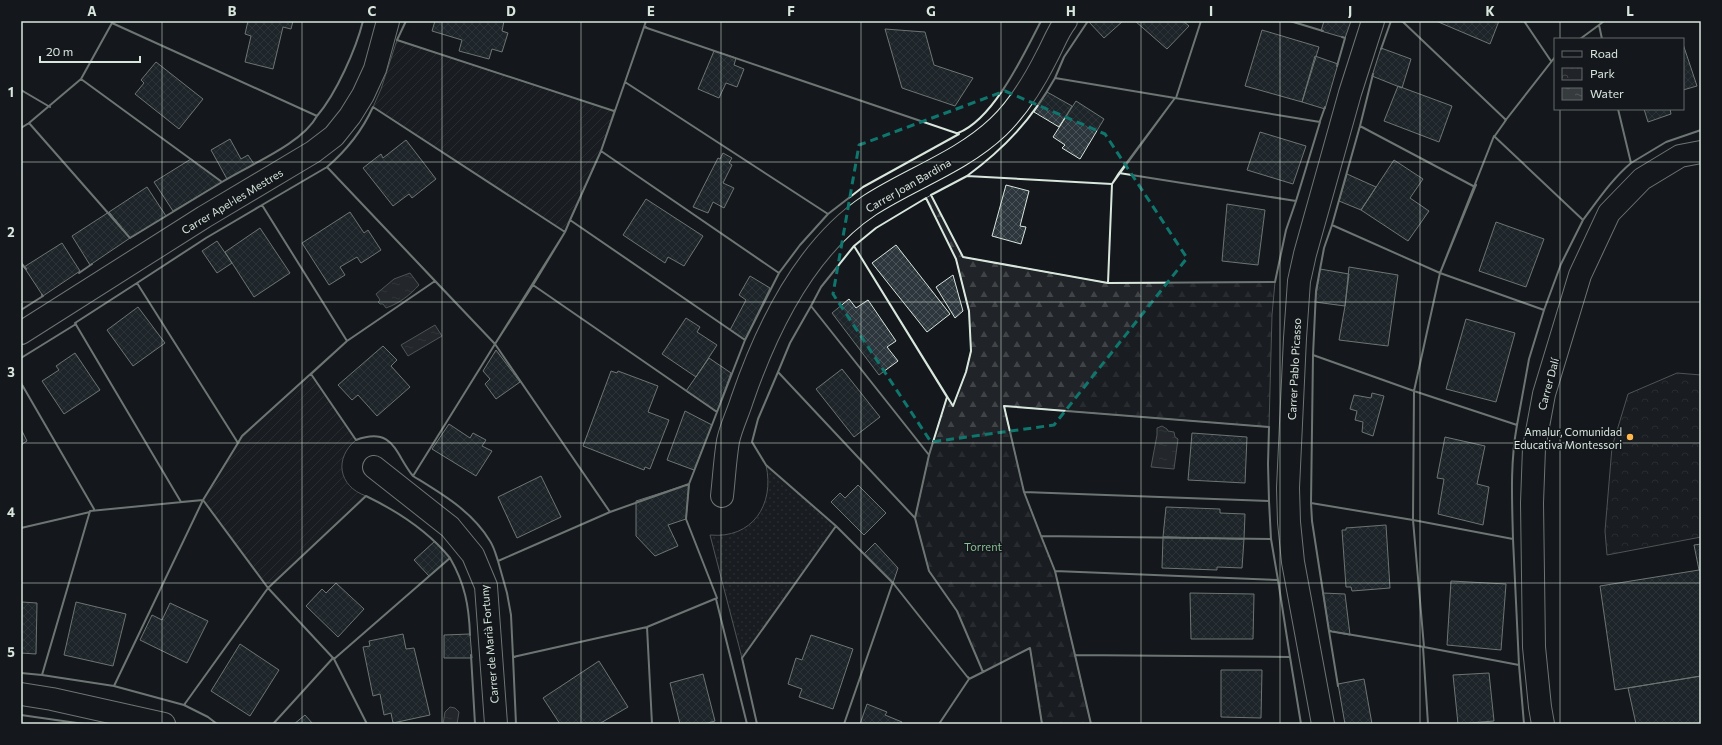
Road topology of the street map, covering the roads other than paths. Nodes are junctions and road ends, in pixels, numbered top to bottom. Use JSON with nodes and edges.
{"nodes":[{"id":1,"x":388,"y":21,"type":"edge"},
{"id":2,"x":1066,"y":21,"type":"edge"},
{"id":3,"x":1373,"y":21,"type":"edge"},
{"id":4,"x":1701,"y":152,"type":"edge"},
{"id":5,"x":21,"y":333,"type":"edge"},
{"id":6,"x":374,"y":467,"type":"dead end"},
{"id":7,"x":722,"y":496,"type":"dead end"},
{"id":8,"x":21,"y":694,"type":"edge"},
{"id":9,"x":164,"y":724,"type":"edge"},
{"id":10,"x":496,"y":724,"type":"edge"},
{"id":11,"x":1323,"y":724,"type":"edge"},
{"id":12,"x":1543,"y":724,"type":"edge"}],
"edges":[{"from":1,"to":5,"type":"street","name":"Carrer Apel·les Mestres"},
{"from":2,"to":7,"type":"street","name":"Carrer Joan Bardina"},
{"from":3,"to":11,"type":"street","name":"Carrer Pablo Picasso"},
{"from":4,"to":12,"type":"street","name":"Carrer Dalí"},
{"from":6,"to":10,"type":"street","name":"Carrer de Marià Fortuny"},
{"from":8,"to":9,"type":"street"}]}
